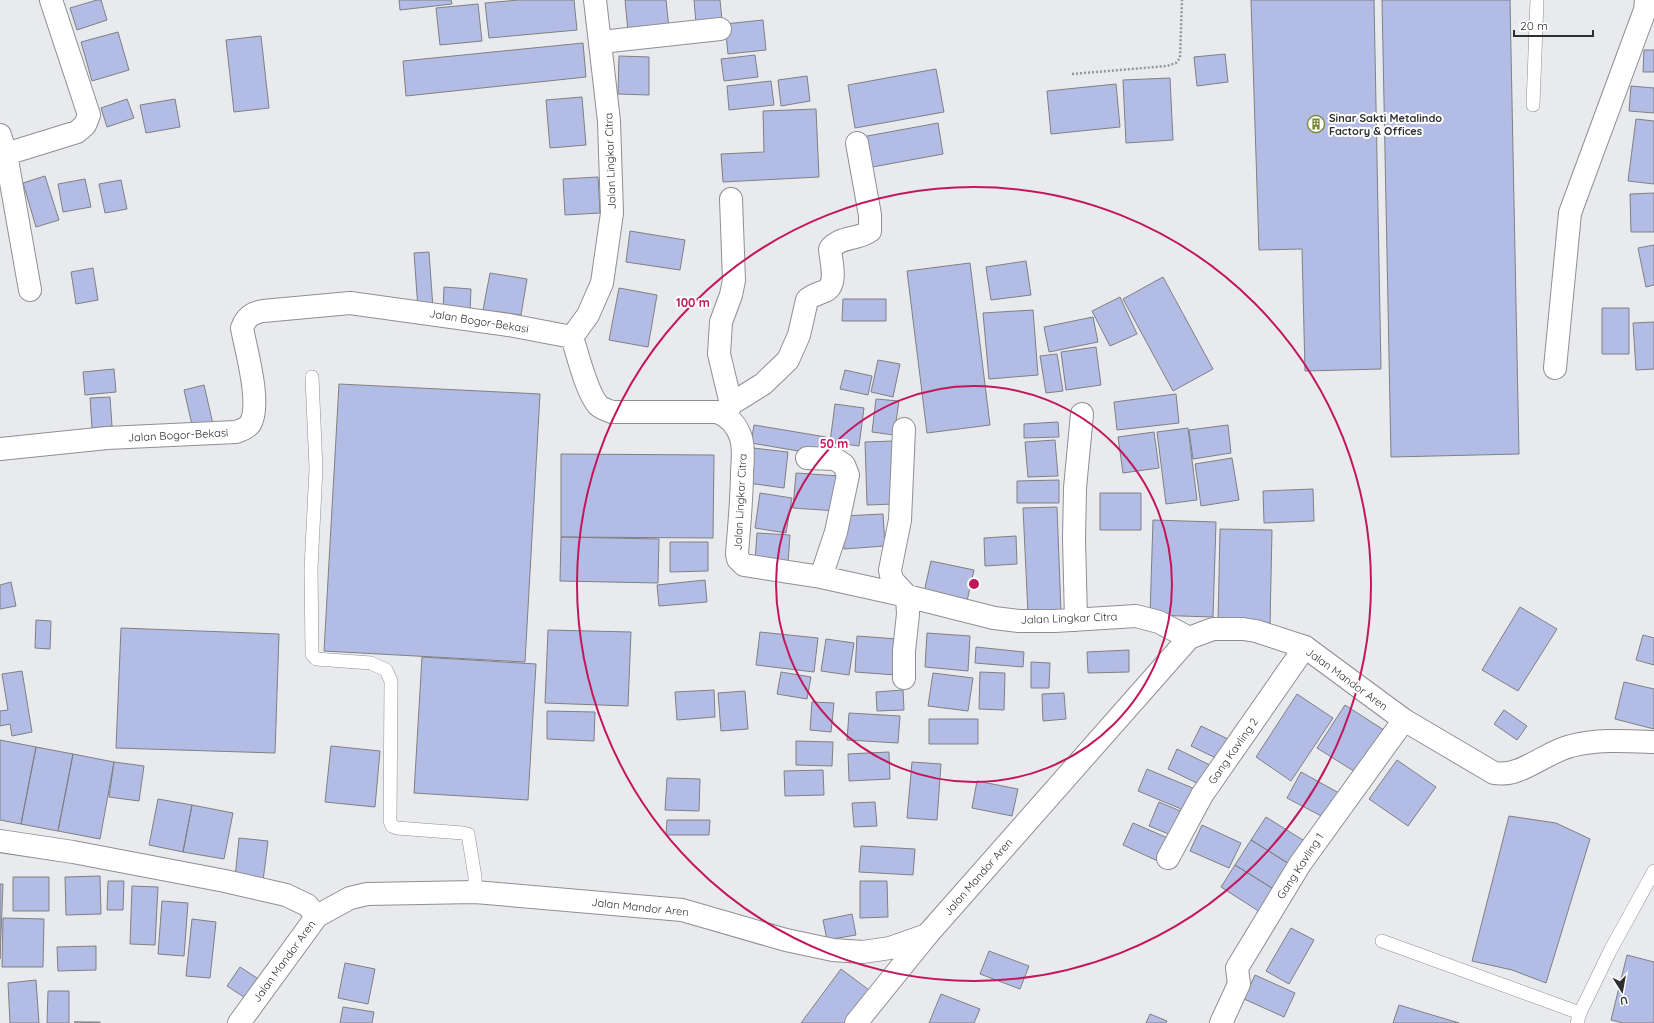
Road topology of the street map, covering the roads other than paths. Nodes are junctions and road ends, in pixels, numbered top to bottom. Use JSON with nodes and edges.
{"nodes":[{"id":1,"x":51,"y":0,"type":"edge"},
{"id":2,"x":595,"y":0,"type":"edge"},
{"id":3,"x":1537,"y":0,"type":"edge"},
{"id":4,"x":1646,"y":0,"type":"edge"},
{"id":5,"x":720,"y":29,"type":"dead end"},
{"id":6,"x":601,"y":42,"type":"junction"},
{"id":7,"x":1533,"y":105,"type":"dead end"},
{"id":8,"x":857,"y":143,"type":"dead end"},
{"id":9,"x":3,"y":145,"type":"edge"},
{"id":10,"x":731,"y":199,"type":"dead end"},
{"id":11,"x":30,"y":290,"type":"dead end"},
{"id":12,"x":572,"y":337,"type":"junction"},
{"id":13,"x":1555,"y":368,"type":"dead end"},
{"id":14,"x":312,"y":377,"type":"dead end"},
{"id":15,"x":729,"y":410,"type":"junction"},
{"id":16,"x":1082,"y":414,"type":"dead end"},
{"id":17,"x":904,"y":430,"type":"dead end"},
{"id":18,"x":0,"y":449,"type":"edge"},
{"id":19,"x":807,"y":458,"type":"dead end"},
{"id":20,"x":821,"y":577,"type":"junction"},
{"id":21,"x":907,"y":596,"type":"junction"},
{"id":22,"x":1076,"y":620,"type":"junction"},
{"id":23,"x":1189,"y":638,"type":"junction"},
{"id":24,"x":1305,"y":647,"type":"junction"},
{"id":25,"x":904,"y":678,"type":"dead end"},
{"id":26,"x":1404,"y":720,"type":"junction"},
{"id":27,"x":1654,"y":742,"type":"edge"},
{"id":28,"x":0,"y":841,"type":"edge"},
{"id":29,"x":1168,"y":858,"type":"dead end"},
{"id":30,"x":1654,"y":871,"type":"edge"},
{"id":31,"x":475,"y":892,"type":"junction"},
{"id":32,"x":317,"y":916,"type":"junction"},
{"id":33,"x":927,"y":935,"type":"junction"},
{"id":34,"x":1382,"y":941,"type":"dead end"},
{"id":35,"x":1579,"y":1018,"type":"edge"},
{"id":36,"x":239,"y":1023,"type":"edge"},
{"id":37,"x":856,"y":1023,"type":"edge"},
{"id":38,"x":1221,"y":1023,"type":"edge"}],
"edges":[{"from":1,"to":9,"type":"street"},
{"from":2,"to":6,"type":"street","name":"Jalan Lingkar Citra"},
{"from":3,"to":7,"type":"lane"},
{"from":4,"to":13,"type":"street"},
{"from":5,"to":6,"type":"street"},
{"from":6,"to":12,"type":"street","name":"Jalan Lingkar Citra"},
{"from":8,"to":15,"type":"street"},
{"from":9,"to":11,"type":"street"},
{"from":10,"to":15,"type":"street"},
{"from":12,"to":15,"type":"street"},
{"from":12,"to":18,"type":"street","name":"Jalan Bogor-Bekasi"},
{"from":14,"to":31,"type":"lane"},
{"from":15,"to":20,"type":"street","name":"Jalan Lingkar Citra"},
{"from":16,"to":22,"type":"street"},
{"from":17,"to":21,"type":"street"},
{"from":19,"to":20,"type":"street"},
{"from":20,"to":21,"type":"street","name":"Jalan Lingkar Citra"},
{"from":21,"to":22,"type":"street","name":"Jalan Lingkar Citra"},
{"from":21,"to":25,"type":"street"},
{"from":22,"to":23,"type":"street","name":"Jalan Lingkar Citra"},
{"from":23,"to":24,"type":"street","name":"Jalan Mandor Aren"},
{"from":23,"to":33,"type":"street","name":"Jalan Mandor Aren"},
{"from":24,"to":26,"type":"street","name":"Jalan Mandor Aren"},
{"from":24,"to":29,"type":"street","name":"Gang Kavling 2"},
{"from":26,"to":27,"type":"street","name":"Jalan Mandor Aren"},
{"from":26,"to":38,"type":"street","name":"Gang Kavling 1"},
{"from":28,"to":32,"type":"street"},
{"from":30,"to":35,"type":"lane"},
{"from":31,"to":32,"type":"street","name":"Jalan Mandor Aren"},
{"from":31,"to":33,"type":"street","name":"Jalan Mandor Aren"},
{"from":32,"to":36,"type":"street","name":"Jalan Mandor Aren"},
{"from":33,"to":37,"type":"street"},
{"from":34,"to":35,"type":"lane"}]}
